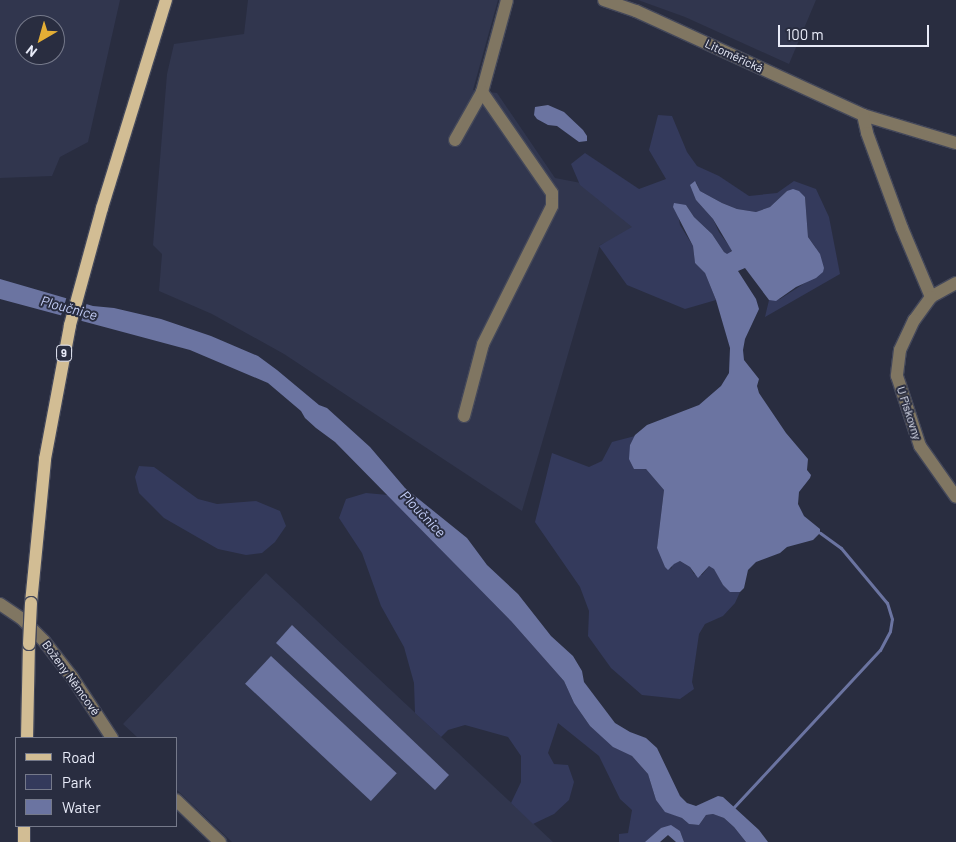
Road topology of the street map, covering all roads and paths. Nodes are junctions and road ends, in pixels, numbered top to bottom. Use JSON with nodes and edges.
{"nodes":[{"id":1,"x":166,"y":0,"type":"edge"},
{"id":2,"x":507,"y":0,"type":"edge"},
{"id":3,"x":604,"y":0,"type":"edge"},
{"id":4,"x":482,"y":92,"type":"junction"},
{"id":5,"x":863,"y":115,"type":"junction"},
{"id":6,"x":455,"y":140,"type":"dead end"},
{"id":7,"x":956,"y":143,"type":"edge"},
{"id":8,"x":956,"y":283,"type":"edge"},
{"id":9,"x":931,"y":297,"type":"junction"},
{"id":10,"x":464,"y":416,"type":"dead end"},
{"id":11,"x":956,"y":497,"type":"edge"},
{"id":12,"x":0,"y":604,"type":"edge"},
{"id":13,"x":26,"y":737,"type":"edge"},
{"id":14,"x":111,"y":737,"type":"edge"},
{"id":15,"x":178,"y":802,"type":"edge"},
{"id":16,"x":24,"y":827,"type":"edge"},
{"id":17,"x":24,"y":842,"type":"edge"},
{"id":18,"x":220,"y":842,"type":"edge"}],
"edges":[{"from":1,"to":13,"type":"main road","number":"9","bridge":true},
{"from":2,"to":4,"type":"street"},
{"from":3,"to":5,"type":"street","name":"Litoměřická"},
{"from":4,"to":6,"type":"street"},
{"from":4,"to":10,"type":"street"},
{"from":5,"to":7,"type":"street","name":"Litoměřická"},
{"from":5,"to":9,"type":"street"},
{"from":8,"to":9,"type":"street"},
{"from":9,"to":11,"type":"street","name":"U Pískovny"},
{"from":12,"to":14,"type":"street","name":"Boženy Němcové"},
{"from":15,"to":18,"type":"street"},
{"from":16,"to":17,"type":"main road"}]}
